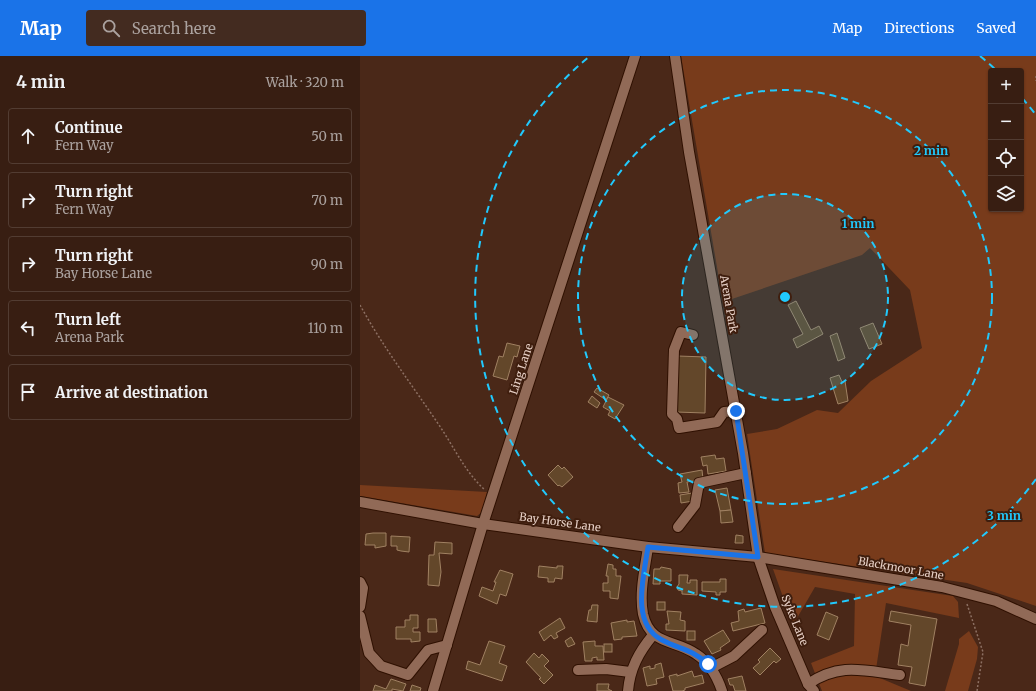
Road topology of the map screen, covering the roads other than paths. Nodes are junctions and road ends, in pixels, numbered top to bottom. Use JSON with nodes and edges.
{"nodes":[{"id":1,"x":635,"y":56,"type":"edge"},
{"id":2,"x":675,"y":56,"type":"edge"},
{"id":3,"x":693,"y":335,"type":"dead end"},
{"id":4,"x":736,"y":411,"type":"junction"},
{"id":5,"x":746,"y":473,"type":"junction"},
{"id":6,"x":360,"y":502,"type":"edge"},
{"id":7,"x":483,"y":524,"type":"junction"},
{"id":8,"x":678,"y":527,"type":"dead end"},
{"id":9,"x":648,"y":547,"type":"junction"},
{"id":10,"x":758,"y":557,"type":"junction"},
{"id":11,"x":360,"y":582,"type":"edge"},
{"id":12,"x":360,"y":607,"type":"edge"},
{"id":13,"x":360,"y":616,"type":"edge"},
{"id":14,"x":1036,"y":619,"type":"edge"},
{"id":15,"x":762,"y":630,"type":"dead end"},
{"id":16,"x":653,"y":634,"type":"junction"},
{"id":17,"x":447,"y":645,"type":"junction"},
{"id":18,"x":711,"y":668,"type":"junction"},
{"id":19,"x":578,"y":670,"type":"dead end"},
{"id":20,"x":630,"y":672,"type":"junction"},
{"id":21,"x":900,"y":675,"type":"dead end"},
{"id":22,"x":811,"y":687,"type":"edge"},
{"id":23,"x":433,"y":691,"type":"edge"},
{"id":24,"x":628,"y":691,"type":"edge"},
{"id":25,"x":722,"y":691,"type":"edge"}],
"edges":[{"from":1,"to":7,"type":"street","name":"Ling Lane"},
{"from":2,"to":4,"type":"street","name":"Arena Park"},
{"from":3,"to":4,"type":"street"},
{"from":4,"to":5,"type":"street","name":"Arena Park"},
{"from":5,"to":8,"type":"street"},
{"from":5,"to":10,"type":"street","name":"Arena Park"},
{"from":6,"to":7,"type":"street","name":"Bay Horse Lane"},
{"from":7,"to":9,"type":"street","name":"Bay Horse Lane"},
{"from":7,"to":17,"type":"street","name":"Ling Lane"},
{"from":9,"to":10,"type":"street","name":"Bay Horse Lane"},
{"from":9,"to":16,"type":"street"},
{"from":10,"to":14,"type":"street","name":"Blackmoor Lane"},
{"from":10,"to":22,"type":"street","name":"Syke Lane"},
{"from":11,"to":12,"type":"street"},
{"from":13,"to":17,"type":"street"},
{"from":15,"to":18,"type":"street"},
{"from":16,"to":18,"type":"street"},
{"from":16,"to":20,"type":"street"},
{"from":17,"to":23,"type":"street","name":"Ling Lane"},
{"from":18,"to":25,"type":"street"},
{"from":19,"to":20,"type":"street"},
{"from":20,"to":24,"type":"street"},
{"from":21,"to":22,"type":"street"}]}
